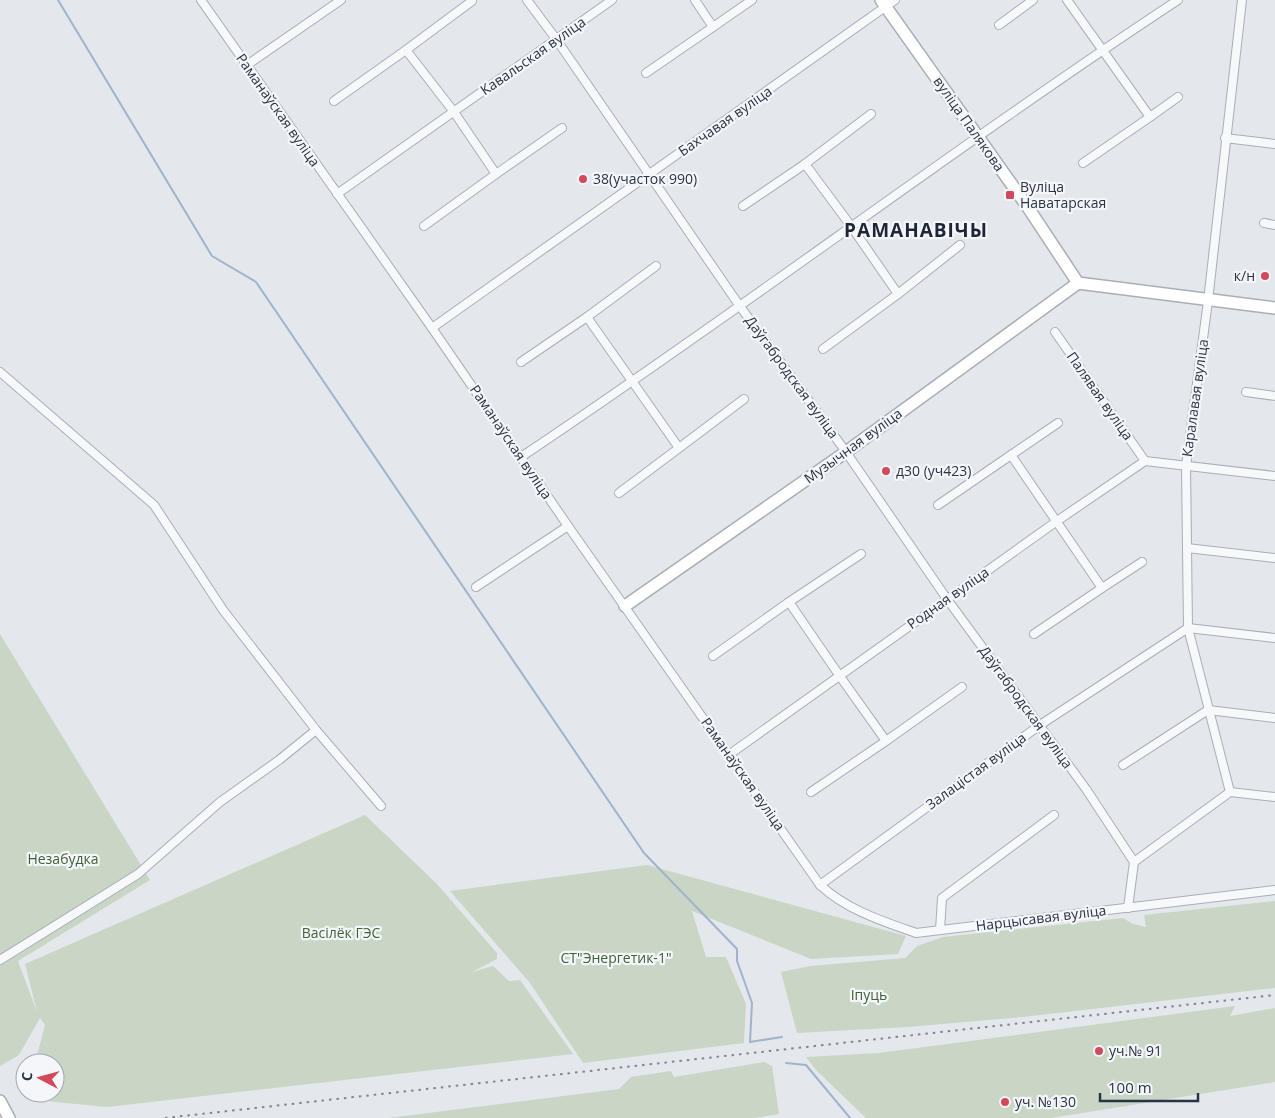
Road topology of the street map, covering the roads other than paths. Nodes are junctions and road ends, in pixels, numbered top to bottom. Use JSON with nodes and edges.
{"nodes":[{"id":1,"x":200,"y":0,"type":"edge"},
{"id":2,"x":341,"y":0,"type":"edge"},
{"id":3,"x":527,"y":0,"type":"edge"},
{"id":4,"x":612,"y":0,"type":"edge"},
{"id":5,"x":695,"y":0,"type":"edge"},
{"id":6,"x":752,"y":0,"type":"edge"},
{"id":7,"x":1033,"y":0,"type":"edge"},
{"id":8,"x":1067,"y":0,"type":"edge"},
{"id":9,"x":1178,"y":0,"type":"edge"},
{"id":10,"x":1242,"y":0,"type":"edge"},
{"id":11,"x":472,"y":1,"type":"edge"},
{"id":12,"x":887,"y":2,"type":"edge"},
{"id":13,"x":999,"y":25,"type":"dead end"},
{"id":14,"x":713,"y":27,"type":"junction"},
{"id":15,"x":556,"y":39,"type":"junction"},
{"id":16,"x":406,"y":50,"type":"junction"},
{"id":17,"x":1102,"y":50,"type":"junction"},
{"id":18,"x":247,"y":65,"type":"junction"},
{"id":19,"x":646,"y":74,"type":"dead end"},
{"id":20,"x":1178,"y":97,"type":"dead end"},
{"id":21,"x":334,"y":102,"type":"dead end"},
{"id":22,"x":454,"y":112,"type":"junction"},
{"id":23,"x":871,"y":114,"type":"dead end"},
{"id":24,"x":1150,"y":117,"type":"junction"},
{"id":25,"x":562,"y":128,"type":"dead end"},
{"id":26,"x":978,"y":137,"type":"junction"},
{"id":27,"x":1225,"y":138,"type":"junction"},
{"id":28,"x":1275,"y":144,"type":"edge"},
{"id":29,"x":1083,"y":163,"type":"dead end"},
{"id":30,"x":805,"y":164,"type":"junction"},
{"id":31,"x":496,"y":174,"type":"junction"},
{"id":32,"x":649,"y":174,"type":"junction"},
{"id":33,"x":338,"y":194,"type":"junction"},
{"id":34,"x":743,"y":206,"type":"dead end"},
{"id":35,"x":1264,"y":223,"type":"dead end"},
{"id":36,"x":1275,"y":225,"type":"edge"},
{"id":37,"x":424,"y":226,"type":"dead end"},
{"id":38,"x":851,"y":226,"type":"junction"},
{"id":39,"x":960,"y":245,"type":"dead end"},
{"id":40,"x":656,"y":266,"type":"dead end"},
{"id":41,"x":1078,"y":283,"type":"junction"},
{"id":42,"x":898,"y":294,"type":"junction"},
{"id":43,"x":1208,"y":300,"type":"junction"},
{"id":44,"x":739,"y":305,"type":"junction"},
{"id":45,"x":1275,"y":308,"type":"edge"},
{"id":46,"x":587,"y":317,"type":"junction"},
{"id":47,"x":432,"y":328,"type":"junction"},
{"id":48,"x":1055,"y":332,"type":"dead end"},
{"id":49,"x":823,"y":348,"type":"dead end"},
{"id":50,"x":521,"y":362,"type":"dead end"},
{"id":51,"x":0,"y":372,"type":"edge"},
{"id":52,"x":633,"y":382,"type":"junction"},
{"id":53,"x":1246,"y":392,"type":"dead end"},
{"id":54,"x":1275,"y":396,"type":"edge"},
{"id":55,"x":744,"y":399,"type":"dead end"},
{"id":56,"x":1058,"y":423,"type":"dead end"},
{"id":57,"x":678,"y":448,"type":"junction"},
{"id":58,"x":846,"y":452,"type":"junction"},
{"id":59,"x":1011,"y":455,"type":"junction"},
{"id":60,"x":521,"y":457,"type":"junction"},
{"id":61,"x":1146,"y":461,"type":"junction"},
{"id":62,"x":1186,"y":466,"type":"junction"},
{"id":63,"x":1275,"y":476,"type":"edge"},
{"id":64,"x":619,"y":493,"type":"dead end"},
{"id":65,"x":938,"y":505,"type":"dead end"},
{"id":66,"x":1057,"y":521,"type":"junction"},
{"id":67,"x":568,"y":526,"type":"junction"},
{"id":68,"x":1187,"y":548,"type":"junction"},
{"id":69,"x":861,"y":554,"type":"dead end"},
{"id":70,"x":1275,"y":558,"type":"edge"},
{"id":71,"x":1142,"y":562,"type":"dead end"},
{"id":72,"x":476,"y":587,"type":"dead end"},
{"id":73,"x":1102,"y":588,"type":"junction"},
{"id":74,"x":947,"y":600,"type":"junction"},
{"id":75,"x":790,"y":602,"type":"junction"},
{"id":76,"x":625,"y":606,"type":"junction"},
{"id":77,"x":1188,"y":628,"type":"junction"},
{"id":78,"x":1034,"y":634,"type":"dead end"},
{"id":79,"x":1275,"y":638,"type":"edge"},
{"id":80,"x":713,"y":656,"type":"dead end"},
{"id":81,"x":839,"y":676,"type":"junction"},
{"id":82,"x":962,"y":687,"type":"dead end"},
{"id":83,"x":1208,"y":710,"type":"junction"},
{"id":84,"x":1275,"y":718,"type":"edge"},
{"id":85,"x":1040,"y":725,"type":"junction"},
{"id":86,"x":316,"y":730,"type":"junction"},
{"id":87,"x":886,"y":741,"type":"junction"},
{"id":88,"x":730,"y":754,"type":"junction"},
{"id":89,"x":1123,"y":765,"type":"dead end"},
{"id":90,"x":811,"y":792,"type":"dead end"},
{"id":91,"x":1230,"y":792,"type":"junction"},
{"id":92,"x":1275,"y":797,"type":"edge"},
{"id":93,"x":381,"y":806,"type":"dead end"},
{"id":94,"x":1054,"y":815,"type":"dead end"},
{"id":95,"x":1134,"y":862,"type":"junction"},
{"id":96,"x":820,"y":885,"type":"junction"},
{"id":97,"x":1275,"y":890,"type":"edge"},
{"id":98,"x":1128,"y":908,"type":"junction"},
{"id":99,"x":940,"y":930,"type":"junction"},
{"id":100,"x":0,"y":960,"type":"edge"}],
"edges":[{"from":1,"to":18,"type":"street","name":"Раманаўская вуліца"},
{"from":2,"to":18,"type":"street"},
{"from":3,"to":15,"type":"street","name":"Даўгабродская вуліца"},
{"from":4,"to":15,"type":"street","name":"Кавальская вуліца"},
{"from":5,"to":14,"type":"street"},
{"from":6,"to":14,"type":"street"},
{"from":7,"to":13,"type":"street"},
{"from":8,"to":17,"type":"street"},
{"from":9,"to":17,"type":"street"},
{"from":10,"to":27,"type":"street","name":"Каралавая вуліца"},
{"from":11,"to":16,"type":"street"},
{"from":12,"to":26,"type":"street","name":"вуліца Палякова"},
{"from":12,"to":32,"type":"street","name":"Бахчавая вуліца"},
{"from":14,"to":19,"type":"street"},
{"from":15,"to":22,"type":"street","name":"Кавальская вуліца"},
{"from":15,"to":32,"type":"street","name":"Даўгабродская вуліца"},
{"from":16,"to":21,"type":"street"},
{"from":16,"to":22,"type":"street"},
{"from":17,"to":24,"type":"street"},
{"from":17,"to":26,"type":"street"},
{"from":18,"to":33,"type":"street","name":"Раманаўская вуліца"},
{"from":20,"to":24,"type":"street"},
{"from":22,"to":31,"type":"street"},
{"from":22,"to":33,"type":"street","name":"Кавальская вуліца"},
{"from":23,"to":30,"type":"street"},
{"from":24,"to":29,"type":"street"},
{"from":25,"to":31,"type":"street"},
{"from":26,"to":38,"type":"street"},
{"from":26,"to":41,"type":"street","name":"вуліца Палякова"},
{"from":27,"to":28,"type":"street"},
{"from":27,"to":43,"type":"street","name":"Каралавая вуліца"},
{"from":30,"to":34,"type":"street"},
{"from":30,"to":38,"type":"street"},
{"from":31,"to":37,"type":"street"},
{"from":32,"to":44,"type":"street","name":"Даўгабродская вуліца"},
{"from":32,"to":47,"type":"street","name":"Бахчавая вуліца"},
{"from":33,"to":47,"type":"street","name":"Раманаўская вуліца"},
{"from":35,"to":36,"type":"street"},
{"from":38,"to":42,"type":"street"},
{"from":38,"to":44,"type":"street"},
{"from":39,"to":42,"type":"street"},
{"from":40,"to":46,"type":"street"},
{"from":41,"to":43,"type":"street"},
{"from":41,"to":58,"type":"street","name":"Музычная вуліца"},
{"from":42,"to":49,"type":"street"},
{"from":43,"to":45,"type":"street"},
{"from":43,"to":62,"type":"street","name":"Каралавая вуліца"},
{"from":44,"to":52,"type":"street"},
{"from":44,"to":58,"type":"street","name":"Даўгабродская вуліца"},
{"from":46,"to":50,"type":"street"},
{"from":46,"to":52,"type":"street"},
{"from":47,"to":60,"type":"street","name":"Раманаўская вуліца"},
{"from":48,"to":61,"type":"street","name":"Палявая вуліца"},
{"from":51,"to":86,"type":"street"},
{"from":52,"to":57,"type":"street"},
{"from":52,"to":60,"type":"street"},
{"from":53,"to":54,"type":"street"},
{"from":55,"to":57,"type":"street"},
{"from":56,"to":59,"type":"street"},
{"from":57,"to":64,"type":"street"},
{"from":58,"to":74,"type":"street","name":"Даўгабродская вуліца"},
{"from":58,"to":76,"type":"street","name":"Музычная вуліца"},
{"from":59,"to":65,"type":"street"},
{"from":59,"to":66,"type":"street"},
{"from":60,"to":67,"type":"street","name":"Раманаўская вуліца"},
{"from":61,"to":62,"type":"street"},
{"from":61,"to":66,"type":"street","name":"Родная вуліца"},
{"from":62,"to":63,"type":"street"},
{"from":62,"to":68,"type":"street","name":"Каралавая вуліца"},
{"from":66,"to":73,"type":"street"},
{"from":66,"to":74,"type":"street","name":"Родная вуліца"},
{"from":67,"to":72,"type":"street"},
{"from":67,"to":76,"type":"street","name":"Раманаўская вуліца"},
{"from":68,"to":70,"type":"street"},
{"from":68,"to":77,"type":"street","name":"Каралавая вуліца"},
{"from":69,"to":75,"type":"street"},
{"from":71,"to":73,"type":"street"},
{"from":73,"to":78,"type":"street"},
{"from":74,"to":81,"type":"street","name":"Родная вуліца"},
{"from":74,"to":85,"type":"street","name":"Даўгабродская вуліца"},
{"from":75,"to":80,"type":"street"},
{"from":75,"to":81,"type":"street"},
{"from":76,"to":88,"type":"street","name":"Раманаўская вуліца"},
{"from":77,"to":79,"type":"street"},
{"from":77,"to":83,"type":"street","name":"Каралавая вуліца"},
{"from":77,"to":85,"type":"street","name":"Залацістая вуліца"},
{"from":81,"to":87,"type":"street"},
{"from":81,"to":88,"type":"street","name":"Родная вуліца"},
{"from":82,"to":87,"type":"street"},
{"from":83,"to":84,"type":"street"},
{"from":83,"to":89,"type":"street"},
{"from":83,"to":91,"type":"street","name":"Каралавая вуліца"},
{"from":85,"to":95,"type":"street","name":"Даўгабродская вуліца"},
{"from":85,"to":96,"type":"street","name":"Залацістая вуліца"},
{"from":86,"to":93,"type":"street"},
{"from":86,"to":100,"type":"street"},
{"from":87,"to":90,"type":"street"},
{"from":88,"to":96,"type":"street","name":"Раманаўская вуліца"},
{"from":91,"to":92,"type":"street"},
{"from":91,"to":95,"type":"street"},
{"from":94,"to":99,"type":"street"},
{"from":95,"to":98,"type":"street"},
{"from":96,"to":99,"type":"street","name":"Нарцысавая вуліца"},
{"from":97,"to":98,"type":"street","name":"Нарцысавая вуліца"},
{"from":98,"to":99,"type":"street","name":"Нарцысавая вуліца"}]}
